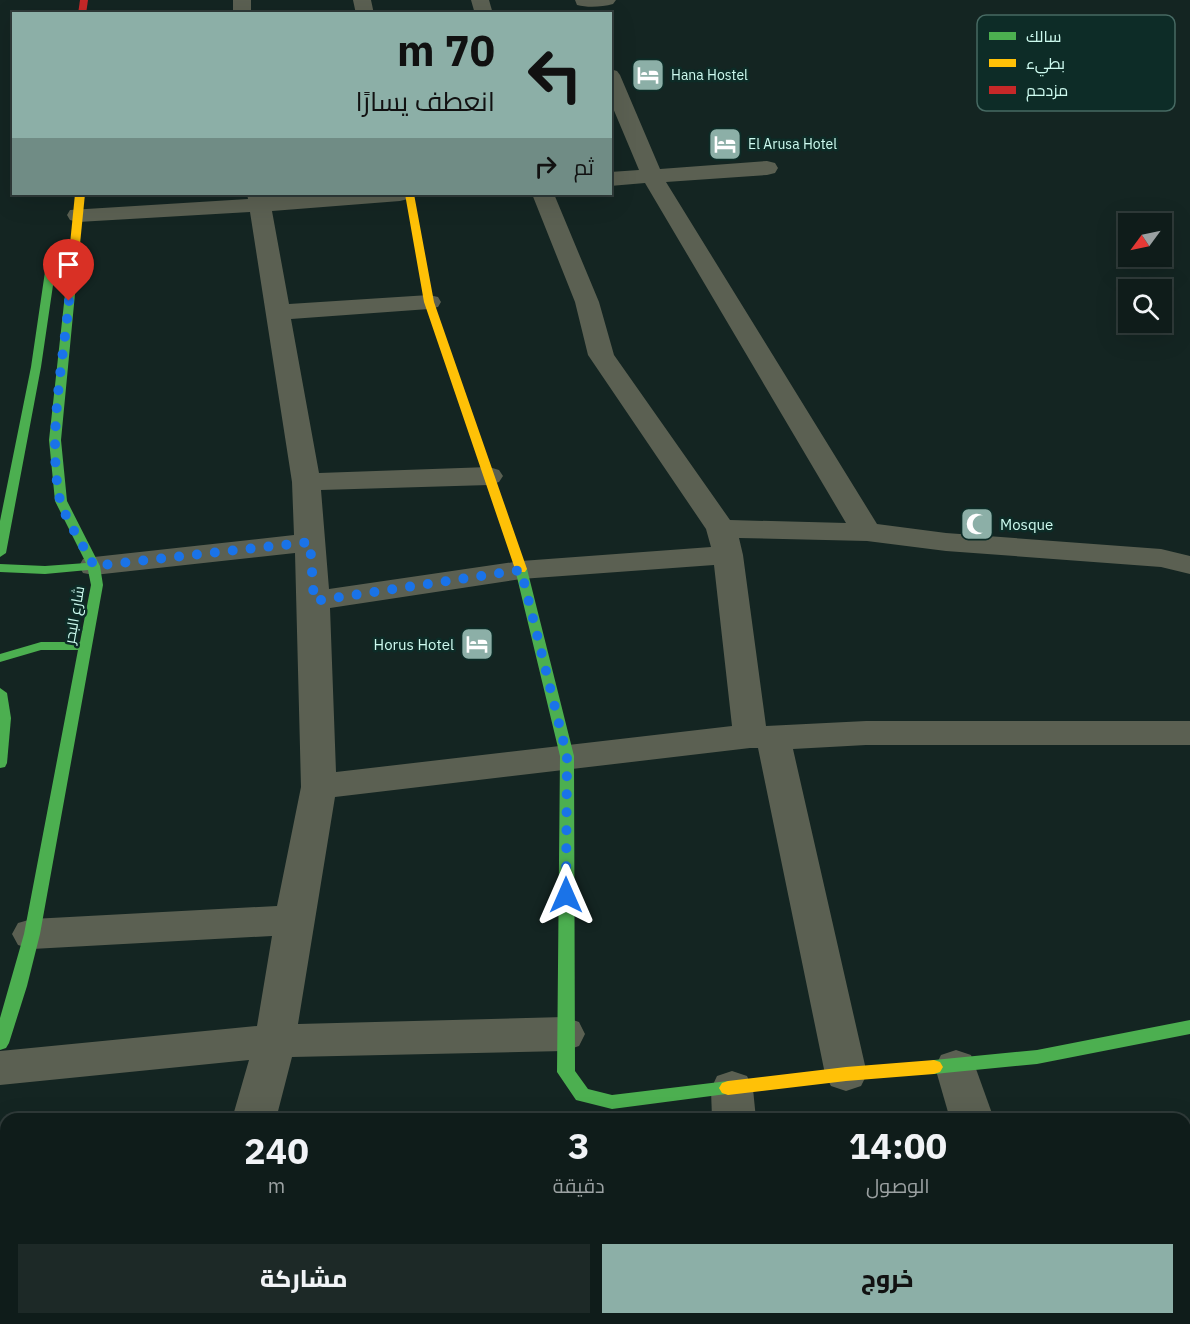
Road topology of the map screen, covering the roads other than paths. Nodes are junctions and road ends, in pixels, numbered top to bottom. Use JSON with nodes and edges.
{"nodes":[{"id":1,"x":607,"y":0,"type":"edge"},
{"id":2,"x":581,"y":5,"type":"edge"},
{"id":3,"x":612,"y":80,"type":"edge"},
{"id":4,"x":767,"y":168,"type":"dead end"},
{"id":5,"x":652,"y":176,"type":"junction"},
{"id":6,"x":612,"y":179,"type":"edge"},
{"id":7,"x":372,"y":195,"type":"edge"},
{"id":8,"x":409,"y":195,"type":"edge"},
{"id":9,"x":543,"y":195,"type":"edge"},
{"id":10,"x":259,"y":199,"type":"edge"},
{"id":11,"x":79,"y":204,"type":"edge"},
{"id":12,"x":53,"y":249,"type":"dead end"},
{"id":13,"x":429,"y":302,"type":"junction"},
{"id":14,"x":277,"y":312,"type":"junction"},
{"id":15,"x":489,"y":476,"type":"junction"},
{"id":16,"x":306,"y":482,"type":"junction"},
{"id":17,"x":867,"y":532,"type":"junction"},
{"id":18,"x":310,"y":542,"type":"junction"},
{"id":19,"x":725,"y":542,"type":"junction"},
{"id":20,"x":0,"y":553,"type":"edge"},
{"id":21,"x":1190,"y":565,"type":"edge"},
{"id":22,"x":94,"y":566,"type":"junction"},
{"id":23,"x":0,"y":567,"type":"edge"},
{"id":24,"x":521,"y":570,"type":"junction"},
{"id":25,"x":314,"y":601,"type":"junction"},
{"id":26,"x":87,"y":646,"type":"junction"},
{"id":27,"x":0,"y":658,"type":"edge"},
{"id":28,"x":0,"y":693,"type":"edge"},
{"id":29,"x":1190,"y":733,"type":"edge"},
{"id":30,"x":762,"y":737,"type":"junction"},
{"id":31,"x":567,"y":756,"type":"junction"},
{"id":32,"x":0,"y":763,"type":"edge"},
{"id":33,"x":319,"y":788,"type":"junction"},
{"id":34,"x":294,"y":920,"type":"junction"},
{"id":35,"x":32,"y":934,"type":"junction"},
{"id":36,"x":1190,"y":1027,"type":"edge"},
{"id":37,"x":564,"y":1034,"type":"junction"},
{"id":38,"x":275,"y":1041,"type":"junction"},
{"id":39,"x":0,"y":1043,"type":"edge"},
{"id":40,"x":956,"y":1067,"type":"junction"},
{"id":41,"x":0,"y":1068,"type":"edge"},
{"id":42,"x":846,"y":1074,"type":"junction"},
{"id":43,"x":733,"y":1104,"type":"edge"},
{"id":44,"x":256,"y":1113,"type":"edge"},
{"id":45,"x":970,"y":1113,"type":"edge"}],
"edges":[{"from":1,"to":2,"type":"street"},
{"from":3,"to":5,"type":"street"},
{"from":4,"to":5,"type":"street"},
{"from":5,"to":6,"type":"street"},
{"from":5,"to":17,"type":"street"},
{"from":7,"to":10,"type":"street"},
{"from":8,"to":13,"type":"main road"},
{"from":9,"to":19,"type":"street"},
{"from":10,"to":11,"type":"street"},
{"from":10,"to":14,"type":"street"},
{"from":11,"to":22,"type":"main road","name":"شارع البحر"},
{"from":12,"to":20,"type":"main road"},
{"from":13,"to":14,"type":"street"},
{"from":13,"to":15,"type":"main road"},
{"from":14,"to":16,"type":"street"},
{"from":15,"to":16,"type":"street"},
{"from":15,"to":24,"type":"main road"},
{"from":16,"to":18,"type":"street"},
{"from":17,"to":19,"type":"street"},
{"from":17,"to":21,"type":"street"},
{"from":18,"to":22,"type":"street"},
{"from":18,"to":25,"type":"street"},
{"from":19,"to":24,"type":"street"},
{"from":19,"to":30,"type":"street"},
{"from":22,"to":23,"type":"main road"},
{"from":22,"to":26,"type":"main road","name":"شارع البحر"},
{"from":24,"to":25,"type":"street"},
{"from":24,"to":31,"type":"main road"},
{"from":25,"to":33,"type":"street"},
{"from":26,"to":27,"type":"main road"},
{"from":26,"to":35,"type":"main road","name":"شارع البحر"},
{"from":28,"to":32,"type":"main road"},
{"from":29,"to":30,"type":"street"},
{"from":30,"to":31,"type":"street"},
{"from":30,"to":42,"type":"street"},
{"from":31,"to":33,"type":"street"},
{"from":31,"to":37,"type":"main road"},
{"from":33,"to":34,"type":"street"},
{"from":34,"to":35,"type":"street"},
{"from":34,"to":38,"type":"street"},
{"from":35,"to":39,"type":"main road","name":"شارع البحر"},
{"from":36,"to":40,"type":"main road"},
{"from":37,"to":38,"type":"street"},
{"from":37,"to":43,"type":"main road"},
{"from":38,"to":41,"type":"street"},
{"from":38,"to":44,"type":"street"},
{"from":40,"to":42,"type":"main road"},
{"from":40,"to":45,"type":"street"},
{"from":42,"to":43,"type":"main road"}]}
